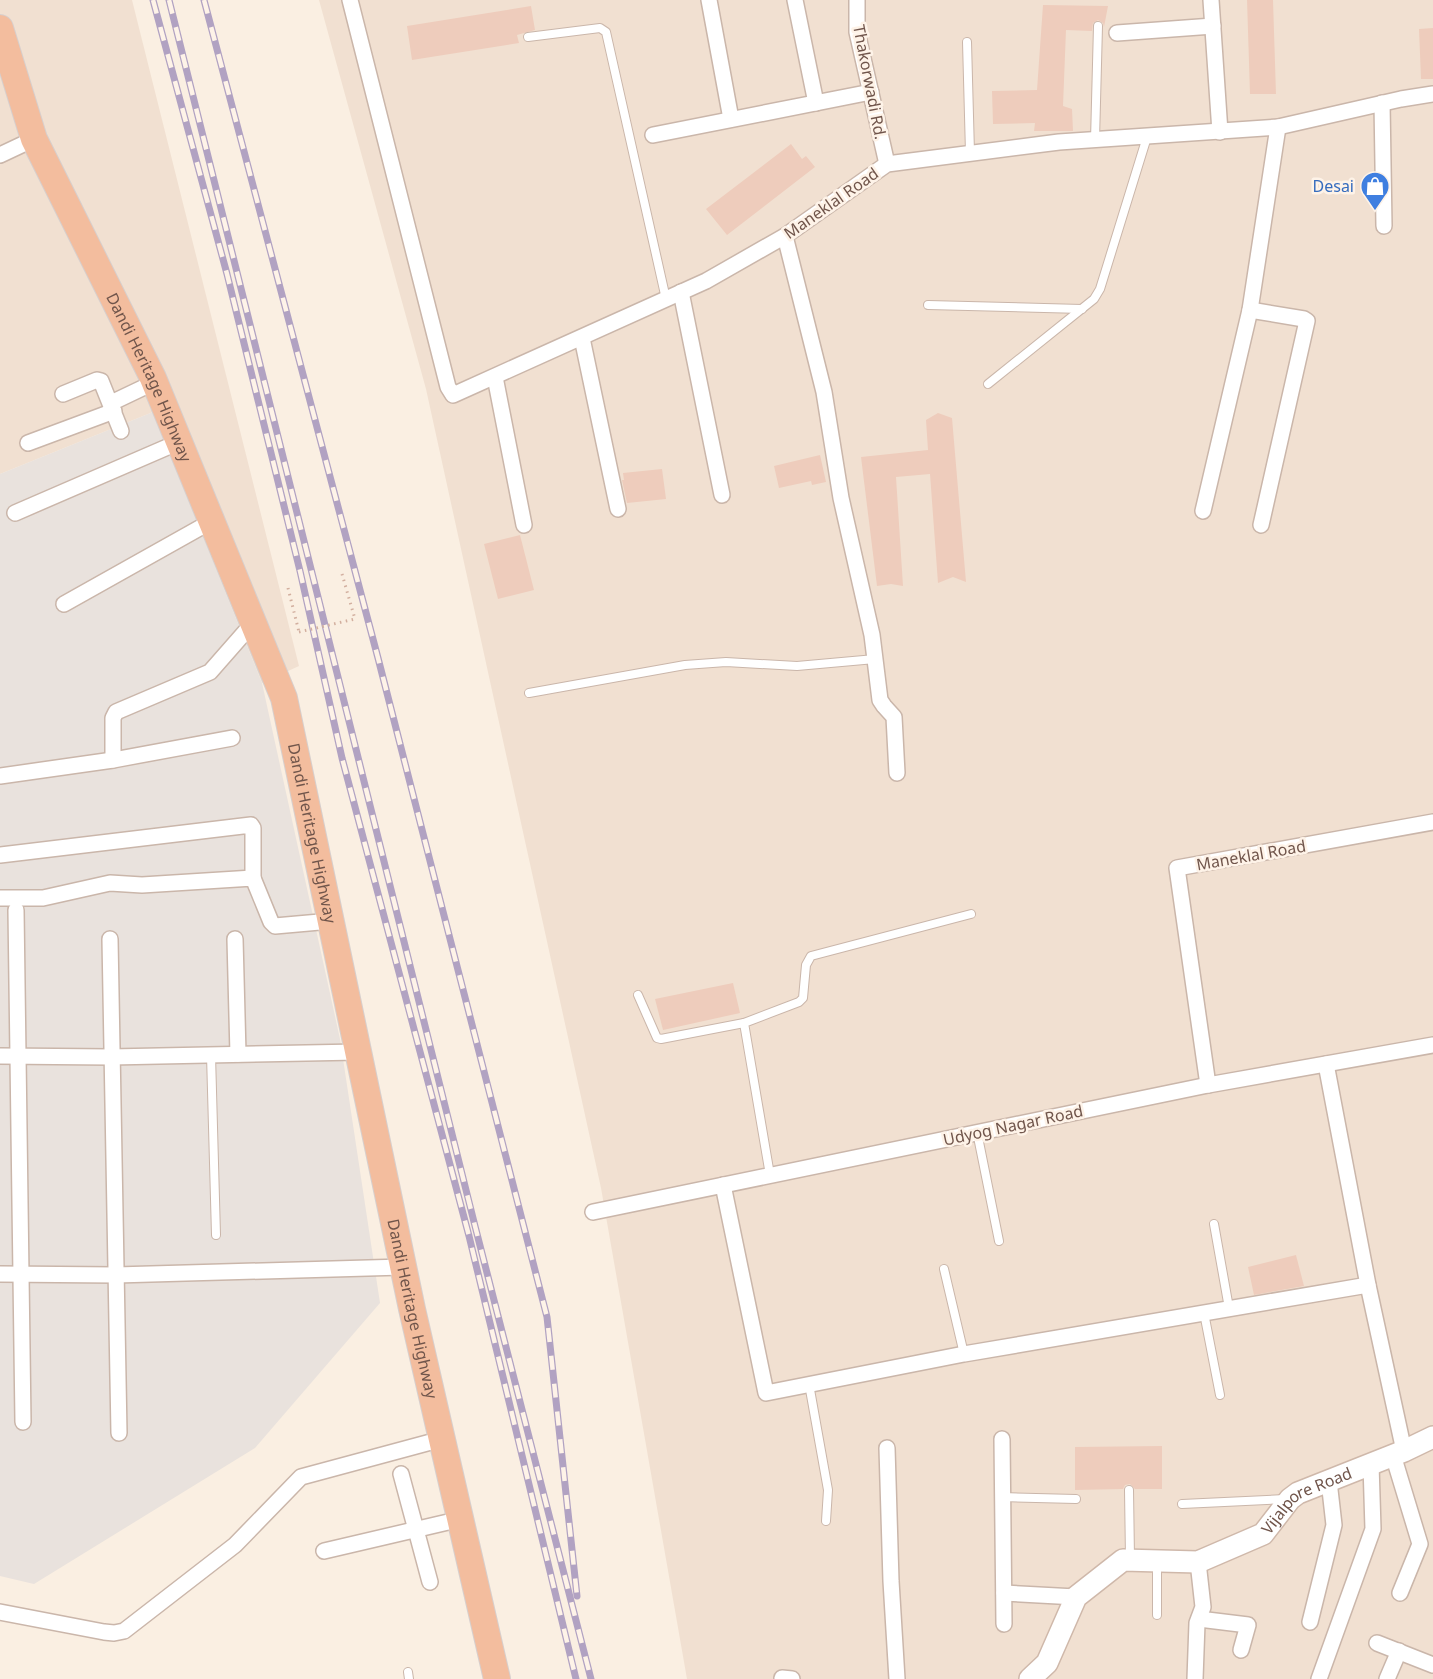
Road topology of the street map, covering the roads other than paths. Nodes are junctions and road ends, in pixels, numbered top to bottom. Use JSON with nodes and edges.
{"nodes":[{"id":1,"x":350,"y":0,"type":"edge"},
{"id":2,"x":709,"y":0,"type":"edge"},
{"id":3,"x":795,"y":0,"type":"edge"},
{"id":4,"x":857,"y":0,"type":"edge"},
{"id":5,"x":1211,"y":0,"type":"edge"},
{"id":6,"x":1213,"y":26,"type":"junction"},
{"id":7,"x":1098,"y":27,"type":"dead end"},
{"id":8,"x":0,"y":28,"type":"edge"},
{"id":9,"x":1117,"y":33,"type":"dead end"},
{"id":10,"x":528,"y":37,"type":"dead end"},
{"id":11,"x":967,"y":42,"type":"dead end"},
{"id":12,"x":871,"y":92,"type":"junction"},
{"id":13,"x":1433,"y":94,"type":"edge"},
{"id":14,"x":816,"y":103,"type":"junction"},
{"id":15,"x":1382,"y":103,"type":"junction"},
{"id":16,"x":731,"y":119,"type":"junction"},
{"id":17,"x":1278,"y":128,"type":"junction"},
{"id":18,"x":1220,"y":132,"type":"junction"},
{"id":19,"x":654,"y":135,"type":"dead end"},
{"id":20,"x":1147,"y":136,"type":"junction"},
{"id":21,"x":34,"y":139,"type":"junction"},
{"id":22,"x":1095,"y":140,"type":"junction"},
{"id":23,"x":970,"y":153,"type":"junction"},
{"id":24,"x":0,"y":155,"type":"edge"},
{"id":25,"x":887,"y":164,"type":"junction"},
{"id":26,"x":1384,"y":226,"type":"dead end"},
{"id":27,"x":785,"y":236,"type":"junction"},
{"id":28,"x":681,"y":292,"type":"junction"},
{"id":29,"x":666,"y":299,"type":"junction"},
{"id":30,"x":928,"y":305,"type":"dead end"},
{"id":31,"x":1082,"y":309,"type":"junction"},
{"id":32,"x":1250,"y":310,"type":"junction"},
{"id":33,"x":582,"y":338,"type":"junction"},
{"id":34,"x":495,"y":377,"type":"junction"},
{"id":35,"x":155,"y":382,"type":"junction"},
{"id":36,"x":988,"y":384,"type":"dead end"},
{"id":37,"x":63,"y":394,"type":"dead end"},
{"id":38,"x":112,"y":407,"type":"junction"},
{"id":39,"x":121,"y":431,"type":"dead end"},
{"id":40,"x":179,"y":442,"type":"junction"},
{"id":41,"x":28,"y":443,"type":"dead end"},
{"id":42,"x":722,"y":495,"type":"dead end"},
{"id":43,"x":618,"y":509,"type":"dead end"},
{"id":44,"x":1203,"y":510,"type":"dead end"},
{"id":45,"x":15,"y":513,"type":"dead end"},
{"id":46,"x":212,"y":521,"type":"junction"},
{"id":47,"x":524,"y":525,"type":"dead end"},
{"id":48,"x":1262,"y":525,"type":"dead end"},
{"id":49,"x":64,"y":604,"type":"dead end"},
{"id":50,"x":253,"y":623,"type":"junction"},
{"id":51,"x":875,"y":659,"type":"junction"},
{"id":52,"x":529,"y":693,"type":"dead end"},
{"id":53,"x":232,"y":738,"type":"dead end"},
{"id":54,"x":113,"y":760,"type":"junction"},
{"id":55,"x":897,"y":773,"type":"dead end"},
{"id":56,"x":0,"y":776,"type":"edge"},
{"id":57,"x":1433,"y":822,"type":"edge"},
{"id":58,"x":0,"y":855,"type":"edge"},
{"id":59,"x":253,"y":878,"type":"junction"},
{"id":60,"x":0,"y":898,"type":"edge"},
{"id":61,"x":15,"y":910,"type":"dead end"},
{"id":62,"x":971,"y":914,"type":"dead end"},
{"id":63,"x":331,"y":921,"type":"junction"},
{"id":64,"x":110,"y":939,"type":"dead end"},
{"id":65,"x":235,"y":939,"type":"dead end"},
{"id":66,"x":638,"y":994,"type":"dead end"},
{"id":67,"x":744,"y":1023,"type":"junction"},
{"id":68,"x":1433,"y":1045,"type":"edge"},
{"id":69,"x":358,"y":1052,"type":"junction"},
{"id":70,"x":238,"y":1054,"type":"junction"},
{"id":71,"x":211,"y":1055,"type":"junction"},
{"id":72,"x":0,"y":1056,"type":"edge"},
{"id":73,"x":16,"y":1056,"type":"junction"},
{"id":74,"x":111,"y":1057,"type":"junction"},
{"id":75,"x":1326,"y":1064,"type":"junction"},
{"id":76,"x":1208,"y":1085,"type":"junction"},
{"id":77,"x":977,"y":1132,"type":"junction"},
{"id":78,"x":770,"y":1175,"type":"junction"},
{"id":79,"x":723,"y":1185,"type":"junction"},
{"id":80,"x":593,"y":1212,"type":"dead end"},
{"id":81,"x":1214,"y":1224,"type":"dead end"},
{"id":82,"x":216,"y":1235,"type":"dead end"},
{"id":83,"x":999,"y":1241,"type":"dead end"},
{"id":84,"x":404,"y":1267,"type":"junction"},
{"id":85,"x":944,"y":1269,"type":"dead end"},
{"id":86,"x":0,"y":1274,"type":"edge"},
{"id":87,"x":21,"y":1274,"type":"junction"},
{"id":88,"x":116,"y":1275,"type":"junction"},
{"id":89,"x":1368,"y":1285,"type":"junction"},
{"id":90,"x":1229,"y":1308,"type":"junction"},
{"id":91,"x":1204,"y":1313,"type":"junction"},
{"id":92,"x":964,"y":1354,"type":"junction"},
{"id":93,"x":809,"y":1384,"type":"junction"},
{"id":94,"x":1220,"y":1395,"type":"dead end"},
{"id":95,"x":22,"y":1422,"type":"dead end"},
{"id":96,"x":119,"y":1433,"type":"dead end"},
{"id":97,"x":1433,"y":1437,"type":"edge"},
{"id":98,"x":442,"y":1439,"type":"junction"},
{"id":99,"x":1002,"y":1439,"type":"dead end"},
{"id":100,"x":887,"y":1448,"type":"dead end"},
{"id":101,"x":1399,"y":1453,"type":"junction"},
{"id":102,"x":1371,"y":1464,"type":"junction"},
{"id":103,"x":401,"y":1474,"type":"dead end"},
{"id":104,"x":1329,"y":1481,"type":"junction"},
{"id":105,"x":1130,"y":1490,"type":"dead end"},
{"id":106,"x":1002,"y":1497,"type":"junction"},
{"id":107,"x":1076,"y":1498,"type":"dead end"},
{"id":108,"x":1290,"y":1499,"type":"junction"},
{"id":109,"x":1182,"y":1504,"type":"dead end"},
{"id":110,"x":460,"y":1519,"type":"junction"},
{"id":111,"x":826,"y":1521,"type":"dead end"},
{"id":112,"x":416,"y":1530,"type":"junction"},
{"id":113,"x":324,"y":1551,"type":"dead end"},
{"id":114,"x":1131,"y":1560,"type":"junction"},
{"id":115,"x":1157,"y":1561,"type":"junction"},
{"id":116,"x":1198,"y":1562,"type":"junction"},
{"id":117,"x":430,"y":1582,"type":"dead end"},
{"id":118,"x":1004,"y":1593,"type":"junction"},
{"id":119,"x":1400,"y":1593,"type":"dead end"},
{"id":120,"x":1076,"y":1597,"type":"junction"},
{"id":121,"x":0,"y":1612,"type":"edge"},
{"id":122,"x":1157,"y":1615,"type":"dead end"},
{"id":123,"x":1199,"y":1619,"type":"junction"},
{"id":124,"x":1310,"y":1622,"type":"dead end"},
{"id":125,"x":1004,"y":1624,"type":"dead end"},
{"id":126,"x":1377,"y":1643,"type":"dead end"},
{"id":127,"x":1241,"y":1650,"type":"dead end"},
{"id":128,"x":1399,"y":1651,"type":"junction"},
{"id":129,"x":1433,"y":1665,"type":"edge"},
{"id":130,"x":1047,"y":1671,"type":"edge"},
{"id":131,"x":497,"y":1679,"type":"edge"},
{"id":132,"x":897,"y":1679,"type":"edge"},
{"id":133,"x":1030,"y":1679,"type":"edge"},
{"id":134,"x":1195,"y":1679,"type":"edge"},
{"id":135,"x":1319,"y":1679,"type":"edge"},
{"id":136,"x":1387,"y":1679,"type":"edge"}],
"edges":[{"from":1,"to":34,"type":"street","name":"Maneklal Road"},
{"from":2,"to":16,"type":"street"},
{"from":3,"to":14,"type":"street"},
{"from":4,"to":12,"type":"street","name":"Thakorwadi Rd."},
{"from":5,"to":6,"type":"street"},
{"from":6,"to":9,"type":"street"},
{"from":6,"to":18,"type":"street"},
{"from":7,"to":22,"type":"lane"},
{"from":8,"to":21,"type":"highway","name":"Dandi Heritage Highway"},
{"from":10,"to":29,"type":"lane"},
{"from":11,"to":23,"type":"lane"},
{"from":12,"to":14,"type":"street"},
{"from":12,"to":25,"type":"street","name":"Thakorwadi Rd."},
{"from":13,"to":15,"type":"street","name":"Maneklal Road"},
{"from":14,"to":16,"type":"street"},
{"from":15,"to":17,"type":"street","name":"Maneklal Road"},
{"from":15,"to":26,"type":"street"},
{"from":16,"to":19,"type":"street"},
{"from":17,"to":18,"type":"street","name":"Maneklal Road"},
{"from":17,"to":32,"type":"street"},
{"from":18,"to":20,"type":"street","name":"Maneklal Road"},
{"from":20,"to":22,"type":"street","name":"Maneklal Road"},
{"from":20,"to":31,"type":"lane"},
{"from":21,"to":24,"type":"street"},
{"from":21,"to":35,"type":"highway","name":"Dandi Heritage Highway"},
{"from":22,"to":23,"type":"street","name":"Maneklal Road"},
{"from":23,"to":25,"type":"street","name":"Maneklal Road"},
{"from":25,"to":27,"type":"street","name":"Maneklal Road"},
{"from":27,"to":28,"type":"street","name":"Maneklal Road"},
{"from":27,"to":51,"type":"street"},
{"from":28,"to":29,"type":"street","name":"Maneklal Road"},
{"from":28,"to":42,"type":"street"},
{"from":29,"to":33,"type":"street","name":"Maneklal Road"},
{"from":30,"to":31,"type":"lane"},
{"from":31,"to":36,"type":"lane"},
{"from":32,"to":44,"type":"street"},
{"from":32,"to":48,"type":"street"},
{"from":33,"to":34,"type":"street","name":"Maneklal Road"},
{"from":33,"to":43,"type":"street"},
{"from":34,"to":47,"type":"street"},
{"from":35,"to":38,"type":"street"},
{"from":35,"to":40,"type":"highway","name":"Dandi Heritage Highway"},
{"from":37,"to":38,"type":"street"},
{"from":38,"to":39,"type":"street"},
{"from":38,"to":41,"type":"street"},
{"from":40,"to":45,"type":"street"},
{"from":40,"to":46,"type":"highway","name":"Dandi Heritage Highway"},
{"from":46,"to":49,"type":"street"},
{"from":46,"to":50,"type":"highway","name":"Dandi Heritage Highway"},
{"from":50,"to":54,"type":"street"},
{"from":50,"to":63,"type":"highway","name":"Dandi Heritage Highway"},
{"from":51,"to":52,"type":"lane"},
{"from":51,"to":55,"type":"street"},
{"from":53,"to":54,"type":"street"},
{"from":54,"to":56,"type":"street"},
{"from":57,"to":76,"type":"street","name":"Maneklal Road"},
{"from":58,"to":59,"type":"street"},
{"from":59,"to":60,"type":"street"},
{"from":59,"to":63,"type":"street"},
{"from":61,"to":73,"type":"street"},
{"from":62,"to":67,"type":"lane"},
{"from":63,"to":69,"type":"highway","name":"Dandi Heritage Highway"},
{"from":64,"to":74,"type":"street"},
{"from":65,"to":70,"type":"street"},
{"from":66,"to":67,"type":"lane"},
{"from":67,"to":78,"type":"lane"},
{"from":68,"to":75,"type":"street","name":"Udyog Nagar Road"},
{"from":69,"to":70,"type":"street"},
{"from":69,"to":84,"type":"highway","name":"Dandi Heritage Highway"},
{"from":70,"to":71,"type":"street"},
{"from":71,"to":74,"type":"street"},
{"from":71,"to":82,"type":"lane"},
{"from":72,"to":73,"type":"street"},
{"from":73,"to":74,"type":"street"},
{"from":73,"to":87,"type":"street"},
{"from":74,"to":88,"type":"street"},
{"from":75,"to":76,"type":"street","name":"Udyog Nagar Road"},
{"from":75,"to":89,"type":"street"},
{"from":76,"to":77,"type":"street","name":"Udyog Nagar Road"},
{"from":77,"to":78,"type":"street","name":"Udyog Nagar Road"},
{"from":77,"to":83,"type":"lane"},
{"from":78,"to":79,"type":"street","name":"Udyog Nagar Road"},
{"from":79,"to":80,"type":"street","name":"Udyog Nagar Road"},
{"from":79,"to":93,"type":"street"},
{"from":81,"to":90,"type":"lane"},
{"from":84,"to":88,"type":"street"},
{"from":84,"to":98,"type":"highway","name":"Dandi Heritage Highway"},
{"from":85,"to":92,"type":"lane"},
{"from":86,"to":87,"type":"street"},
{"from":87,"to":88,"type":"street"},
{"from":87,"to":95,"type":"street"},
{"from":88,"to":96,"type":"street"},
{"from":89,"to":90,"type":"street"},
{"from":89,"to":101,"type":"street"},
{"from":90,"to":91,"type":"street"},
{"from":91,"to":92,"type":"street"},
{"from":91,"to":94,"type":"lane"},
{"from":92,"to":93,"type":"street"},
{"from":93,"to":111,"type":"lane"},
{"from":97,"to":101,"type":"main road","name":"Vijalpore Road"},
{"from":98,"to":110,"type":"highway","name":"Dandi Heritage Highway"},
{"from":98,"to":121,"type":"street"},
{"from":99,"to":106,"type":"street"},
{"from":100,"to":132,"type":"street"},
{"from":101,"to":102,"type":"main road","name":"Vijalpore Road"},
{"from":101,"to":119,"type":"street"},
{"from":102,"to":104,"type":"main road","name":"Vijalpore Road"},
{"from":102,"to":135,"type":"street"},
{"from":103,"to":112,"type":"street"},
{"from":104,"to":108,"type":"main road","name":"Vijalpore Road"},
{"from":104,"to":124,"type":"street"},
{"from":105,"to":114,"type":"lane"},
{"from":106,"to":107,"type":"lane"},
{"from":106,"to":118,"type":"street"},
{"from":108,"to":109,"type":"lane"},
{"from":108,"to":116,"type":"main road","name":"Vijalpore Road"},
{"from":110,"to":112,"type":"street"},
{"from":110,"to":131,"type":"highway","name":"Dandi Heritage Highway"},
{"from":112,"to":113,"type":"street"},
{"from":112,"to":117,"type":"street"},
{"from":114,"to":115,"type":"main road","name":"Vijalpore Road"},
{"from":114,"to":120,"type":"main road"},
{"from":115,"to":116,"type":"main road","name":"Vijalpore Road"},
{"from":115,"to":122,"type":"lane"},
{"from":116,"to":123,"type":"street"},
{"from":118,"to":120,"type":"street"},
{"from":118,"to":125,"type":"street"},
{"from":120,"to":130,"type":"main road"},
{"from":123,"to":127,"type":"street"},
{"from":123,"to":134,"type":"street"},
{"from":126,"to":128,"type":"street"},
{"from":128,"to":129,"type":"street"},
{"from":128,"to":136,"type":"street"},
{"from":130,"to":133,"type":"main road"}]}
